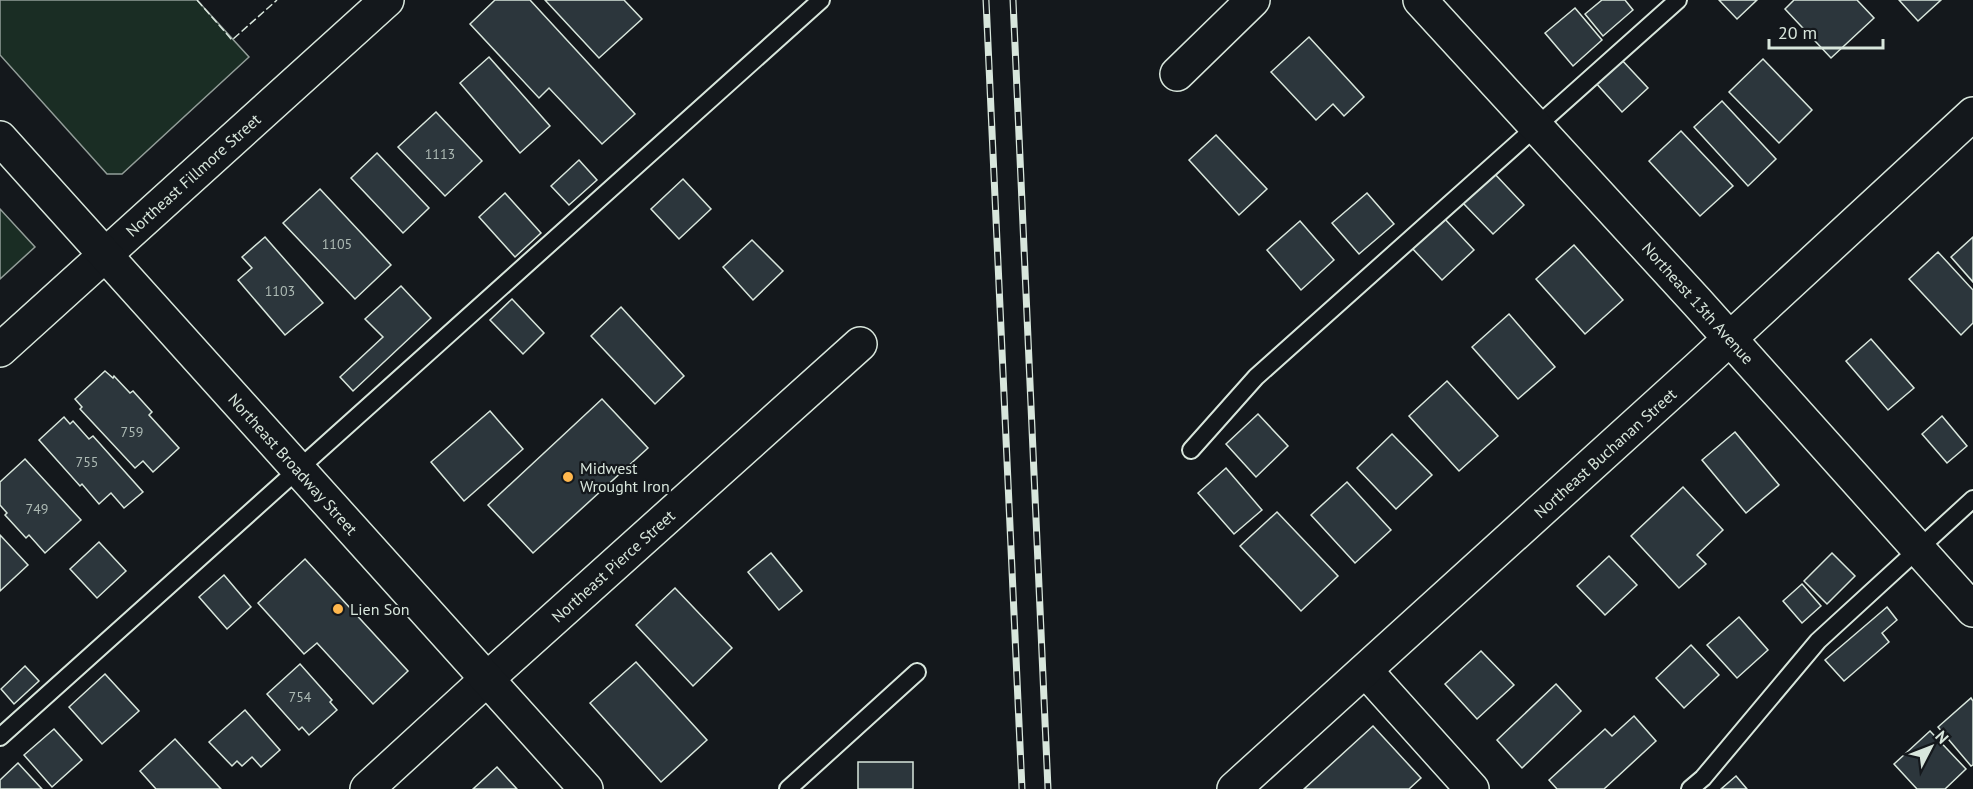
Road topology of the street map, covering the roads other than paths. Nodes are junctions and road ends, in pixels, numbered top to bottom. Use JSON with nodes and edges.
{"nodes":[{"id":1,"x":387,"y":0,"type":"edge"},
{"id":2,"x":821,"y":0,"type":"edge"},
{"id":3,"x":1252,"y":0,"type":"edge"},
{"id":4,"x":1420,"y":0,"type":"edge"},
{"id":5,"x":1678,"y":0,"type":"edge"},
{"id":6,"x":1177,"y":74,"type":"dead end"},
{"id":7,"x":1973,"y":114,"type":"edge"},
{"id":8,"x":1537,"y":128,"type":"junction"},
{"id":9,"x":0,"y":138,"type":"edge"},
{"id":10,"x":104,"y":255,"type":"junction"},
{"id":11,"x":1730,"y":338,"type":"junction"},
{"id":12,"x":860,"y":344,"type":"dead end"},
{"id":13,"x":0,"y":350,"type":"edge"},
{"id":14,"x":1191,"y":450,"type":"dead end"},
{"id":15,"x":298,"y":469,"type":"junction"},
{"id":16,"x":1973,"y":499,"type":"edge"},
{"id":17,"x":1917,"y":549,"type":"junction"},
{"id":18,"x":1973,"y":610,"type":"edge"},
{"id":19,"x":1366,"y":671,"type":"junction"},
{"id":20,"x":917,"y":672,"type":"dead end"},
{"id":21,"x":487,"y":679,"type":"junction"},
{"id":22,"x":0,"y":737,"type":"edge"},
{"id":23,"x":367,"y":789,"type":"edge"},
{"id":24,"x":586,"y":789,"type":"edge"},
{"id":25,"x":788,"y":789,"type":"edge"},
{"id":26,"x":1234,"y":789,"type":"edge"},
{"id":27,"x":1472,"y":789,"type":"edge"},
{"id":28,"x":1690,"y":789,"type":"edge"}],
"edges":[{"from":1,"to":10,"type":"street","name":"Northeast Fillmore Street"},
{"from":2,"to":15,"type":"lane"},
{"from":3,"to":6,"type":"street"},
{"from":4,"to":8,"type":"street","name":"Northeast 13th Avenue"},
{"from":5,"to":8,"type":"lane"},
{"from":7,"to":11,"type":"street","name":"Northeast Buchanan Street"},
{"from":8,"to":11,"type":"street","name":"Northeast 13th Avenue"},
{"from":8,"to":14,"type":"lane"},
{"from":9,"to":10,"type":"street","name":"Northeast Broadway Street"},
{"from":10,"to":13,"type":"street","name":"Northeast Fillmore Street"},
{"from":10,"to":15,"type":"street","name":"Northeast Broadway Street"},
{"from":11,"to":17,"type":"street","name":"Northeast 13th Avenue"},
{"from":11,"to":19,"type":"street","name":"Northeast Buchanan Street"},
{"from":12,"to":21,"type":"street","name":"Northeast Pierce Street"},
{"from":15,"to":21,"type":"street","name":"Northeast Broadway Street"},
{"from":15,"to":22,"type":"lane"},
{"from":16,"to":17,"type":"lane"},
{"from":17,"to":18,"type":"street","name":"Northeast 13th Avenue"},
{"from":17,"to":28,"type":"lane"},
{"from":19,"to":26,"type":"street","name":"Northeast Buchanan Street"},
{"from":19,"to":27,"type":"street"},
{"from":20,"to":25,"type":"lane"},
{"from":21,"to":23,"type":"street","name":"Northeast Pierce Street"},
{"from":21,"to":24,"type":"street","name":"Northeast Broadway Street"}]}
